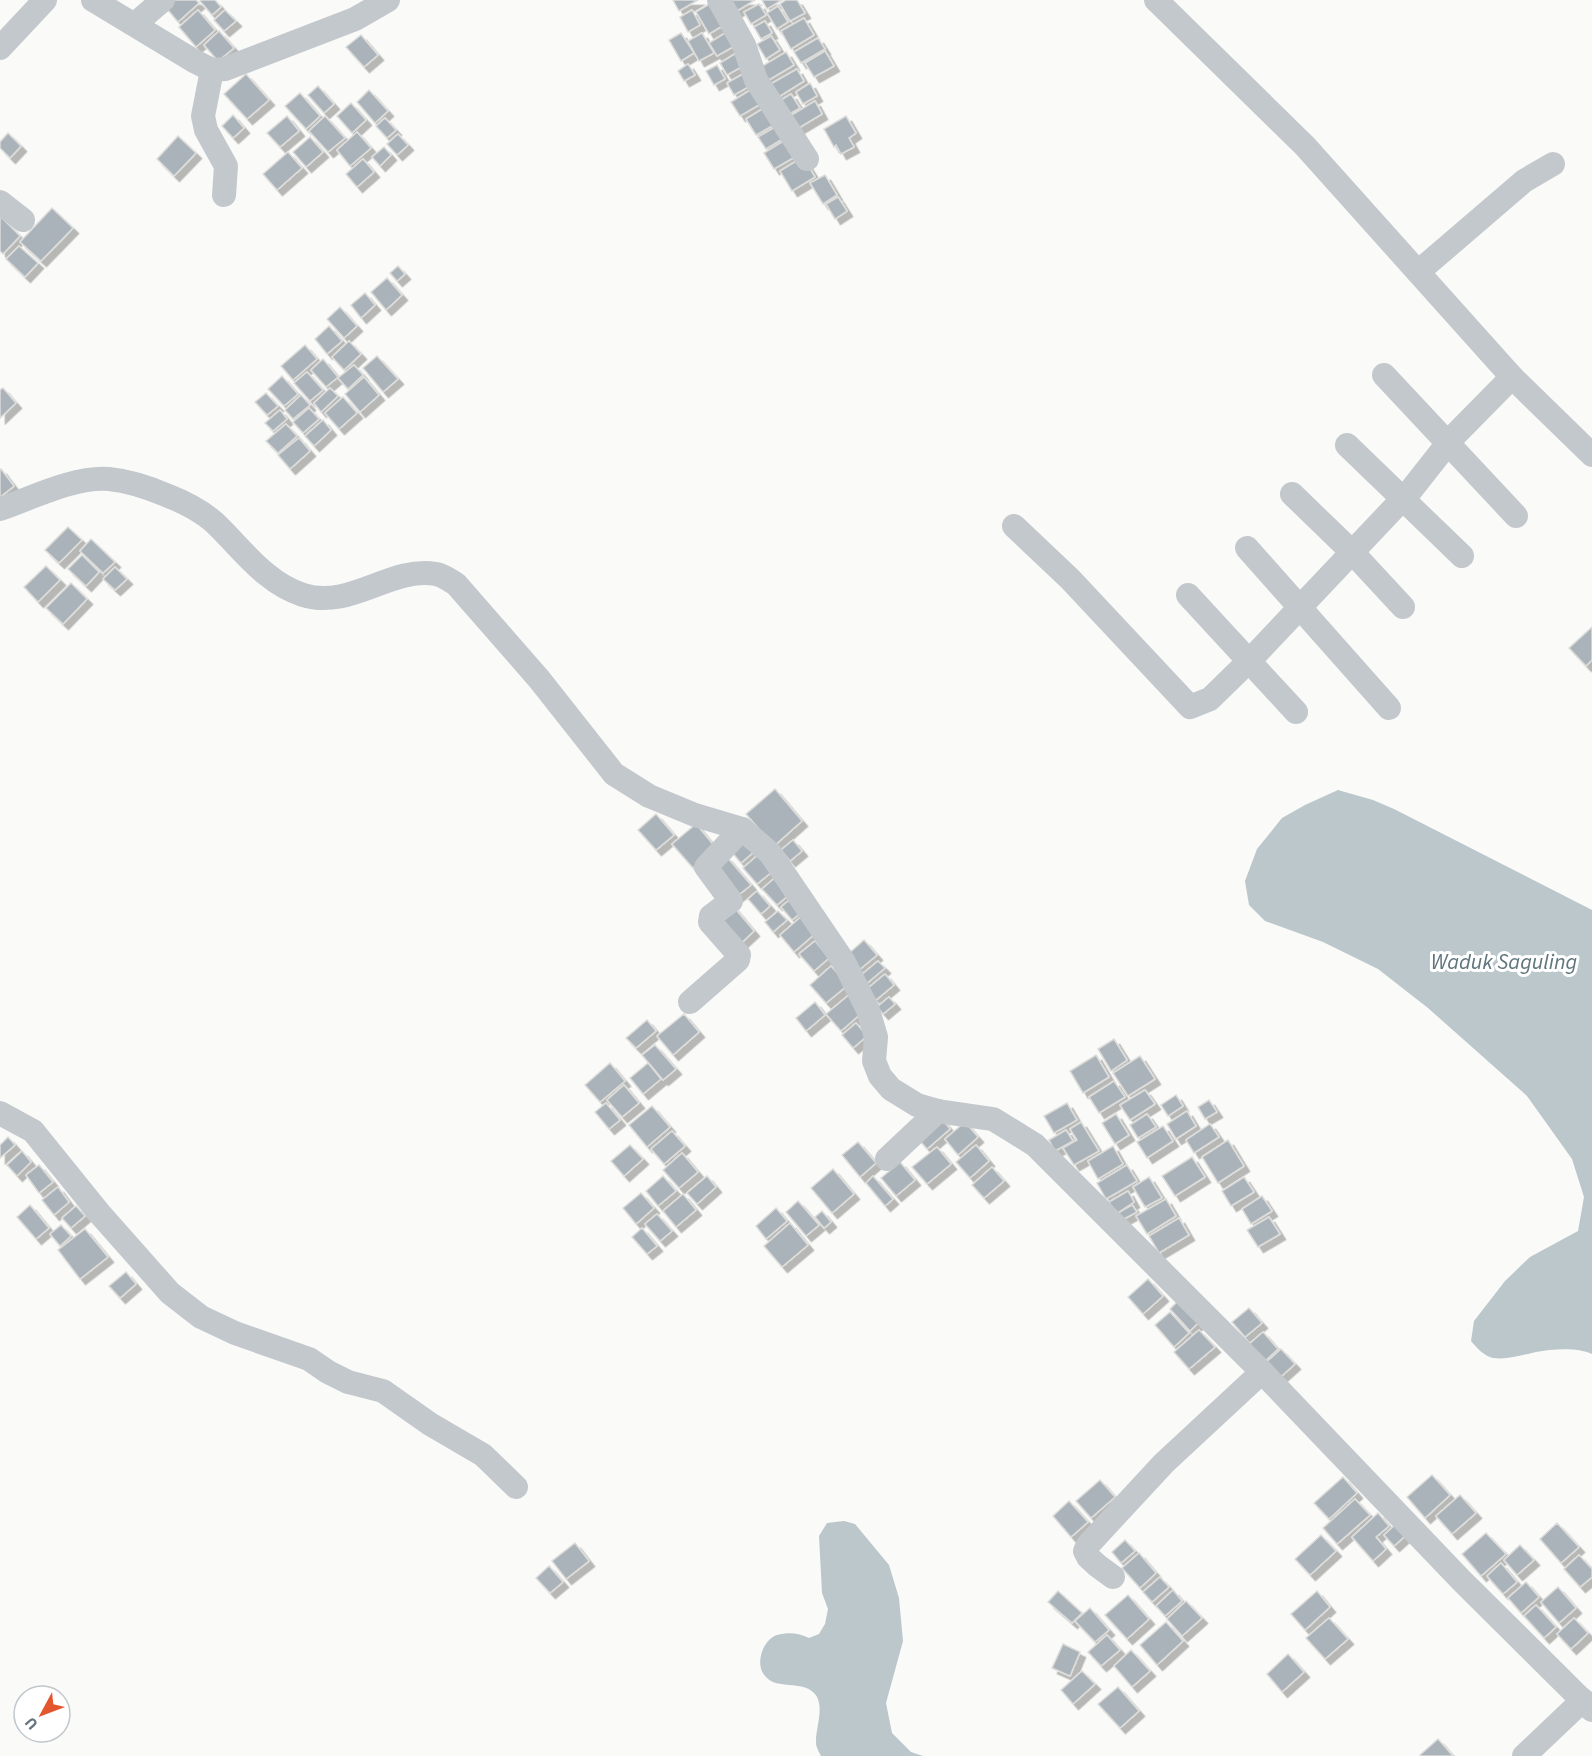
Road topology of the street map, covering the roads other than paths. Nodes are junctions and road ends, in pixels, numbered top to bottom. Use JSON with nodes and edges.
{"nodes":[{"id":1,"x":45,"y":0,"type":"edge"},
{"id":2,"x":93,"y":0,"type":"edge"},
{"id":3,"x":163,"y":0,"type":"edge"},
{"id":4,"x":388,"y":0,"type":"edge"},
{"id":5,"x":719,"y":0,"type":"edge"},
{"id":6,"x":1156,"y":0,"type":"edge"},
{"id":7,"x":135,"y":24,"type":"junction"},
{"id":8,"x":0,"y":48,"type":"edge"},
{"id":9,"x":212,"y":70,"type":"junction"},
{"id":10,"x":807,"y":159,"type":"dead end"},
{"id":11,"x":1553,"y":164,"type":"dead end"},
{"id":12,"x":224,"y":195,"type":"dead end"},
{"id":13,"x":0,"y":202,"type":"edge"},
{"id":14,"x":23,"y":220,"type":"dead end"},
{"id":15,"x":1418,"y":272,"type":"junction"},
{"id":16,"x":1384,"y":375,"type":"dead end"},
{"id":17,"x":1512,"y":377,"type":"junction"},
{"id":18,"x":1447,"y":443,"type":"junction"},
{"id":19,"x":1347,"y":445,"type":"dead end"},
{"id":20,"x":1592,"y":455,"type":"edge"},
{"id":21,"x":1292,"y":495,"type":"dead end"},
{"id":22,"x":1403,"y":498,"type":"junction"},
{"id":23,"x":0,"y":509,"type":"edge"},
{"id":24,"x":1516,"y":516,"type":"dead end"},
{"id":25,"x":1014,"y":526,"type":"dead end"},
{"id":26,"x":1247,"y":548,"type":"dead end"},
{"id":27,"x":1352,"y":552,"type":"junction"},
{"id":28,"x":1462,"y":556,"type":"dead end"},
{"id":29,"x":1188,"y":595,"type":"dead end"},
{"id":30,"x":1300,"y":606,"type":"junction"},
{"id":31,"x":1403,"y":607,"type":"dead end"},
{"id":32,"x":1248,"y":662,"type":"junction"},
{"id":33,"x":1389,"y":708,"type":"dead end"},
{"id":34,"x":1296,"y":712,"type":"dead end"},
{"id":35,"x":742,"y":829,"type":"junction"},
{"id":36,"x":690,"y":1002,"type":"dead end"},
{"id":37,"x":938,"y":1111,"type":"junction"},
{"id":38,"x":0,"y":1113,"type":"edge"},
{"id":39,"x":887,"y":1159,"type":"dead end"},
{"id":40,"x":1262,"y":1372,"type":"junction"},
{"id":41,"x":516,"y":1487,"type":"dead end"},
{"id":42,"x":1113,"y":1577,"type":"dead end"},
{"id":43,"x":1587,"y":1705,"type":"edge"},
{"id":44,"x":1524,"y":1756,"type":"edge"}],
"edges":[{"from":1,"to":8,"type":"street"},
{"from":2,"to":7,"type":"street"},
{"from":3,"to":7,"type":"street"},
{"from":4,"to":9,"type":"street"},
{"from":5,"to":10,"type":"street"},
{"from":6,"to":15,"type":"street"},
{"from":7,"to":9,"type":"street"},
{"from":9,"to":12,"type":"street"},
{"from":11,"to":15,"type":"street"},
{"from":13,"to":14,"type":"street"},
{"from":15,"to":17,"type":"street"},
{"from":16,"to":18,"type":"street"},
{"from":17,"to":18,"type":"street"},
{"from":17,"to":20,"type":"street"},
{"from":18,"to":22,"type":"street"},
{"from":18,"to":24,"type":"street"},
{"from":19,"to":22,"type":"street"},
{"from":21,"to":27,"type":"street"},
{"from":22,"to":27,"type":"street"},
{"from":22,"to":28,"type":"street"},
{"from":23,"to":35,"type":"street"},
{"from":25,"to":32,"type":"street"},
{"from":26,"to":30,"type":"street"},
{"from":27,"to":30,"type":"street"},
{"from":27,"to":31,"type":"street"},
{"from":29,"to":32,"type":"street"},
{"from":30,"to":32,"type":"street"},
{"from":30,"to":33,"type":"street"},
{"from":32,"to":34,"type":"street"},
{"from":35,"to":36,"type":"street"},
{"from":35,"to":37,"type":"street"},
{"from":37,"to":39,"type":"street"},
{"from":37,"to":40,"type":"street"},
{"from":38,"to":41,"type":"street"},
{"from":40,"to":42,"type":"street"},
{"from":40,"to":43,"type":"street"},
{"from":43,"to":44,"type":"street"}]}
